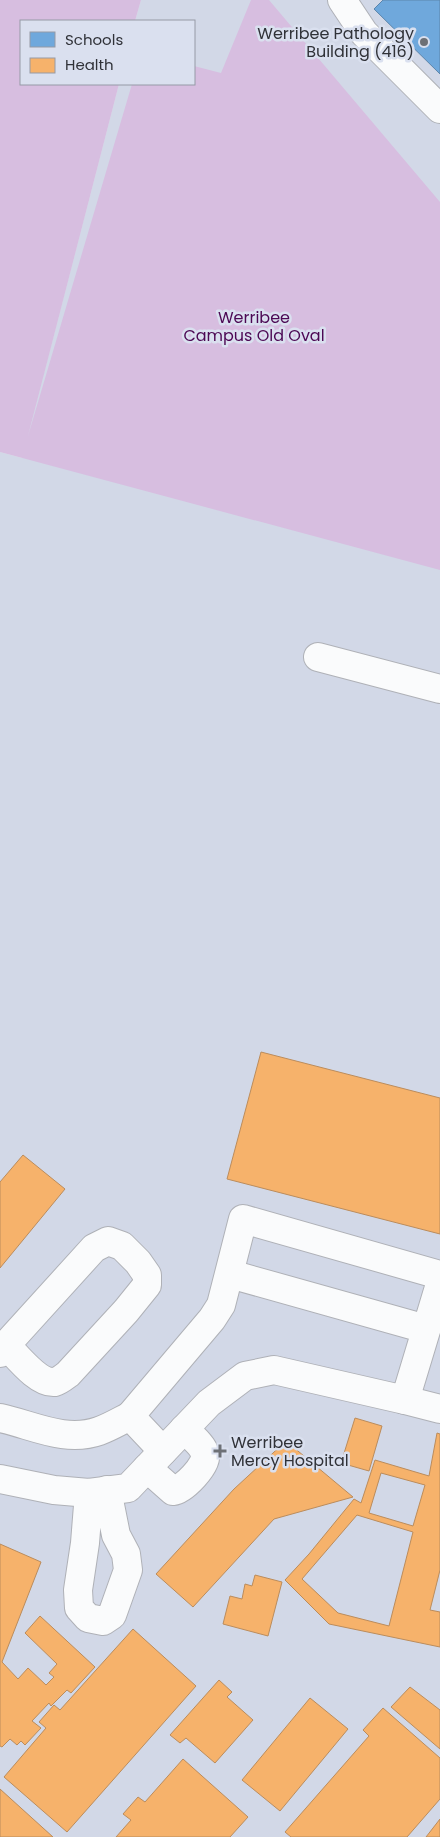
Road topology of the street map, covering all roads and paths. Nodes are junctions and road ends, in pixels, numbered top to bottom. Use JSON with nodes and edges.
{"nodes":[{"id":1,"x":342,"y":0,"type":"edge"},
{"id":2,"x":440,"y":109,"type":"edge"},
{"id":3,"x":318,"y":657,"type":"dead end"},
{"id":4,"x":440,"y":689,"type":"edge"},
{"id":5,"x":230,"y":1274,"type":"junction"},
{"id":6,"x":440,"y":1275,"type":"edge"},
{"id":7,"x":440,"y":1284,"type":"edge"},
{"id":8,"x":426,"y":1329,"type":"junction"},
{"id":9,"x":3,"y":1349,"type":"edge"},
{"id":10,"x":405,"y":1400,"type":"junction"},
{"id":11,"x":440,"y":1409,"type":"edge"},
{"id":12,"x":130,"y":1416,"type":"junction"},
{"id":13,"x":0,"y":1418,"type":"edge"},
{"id":14,"x":184,"y":1430,"type":"junction"},
{"id":15,"x":155,"y":1459,"type":"junction"},
{"id":16,"x":0,"y":1479,"type":"edge"}],
"edges":[{"from":1,"to":2,"type":"lane"},
{"from":3,"to":4,"type":"lane"},
{"from":5,"to":6,"type":"lane"},
{"from":5,"to":8,"type":"lane"},
{"from":5,"to":12,"type":"lane"},
{"from":7,"to":8,"type":"lane"},
{"from":8,"to":10,"type":"lane"},
{"from":9,"to":9,"type":"lane"},
{"from":10,"to":11,"type":"lane"},
{"from":10,"to":14,"type":"lane"},
{"from":12,"to":13,"type":"lane"},
{"from":12,"to":15,"type":"lane"},
{"from":14,"to":15,"type":"lane"},
{"from":14,"to":15,"type":"lane"},
{"from":15,"to":16,"type":"lane"}]}
